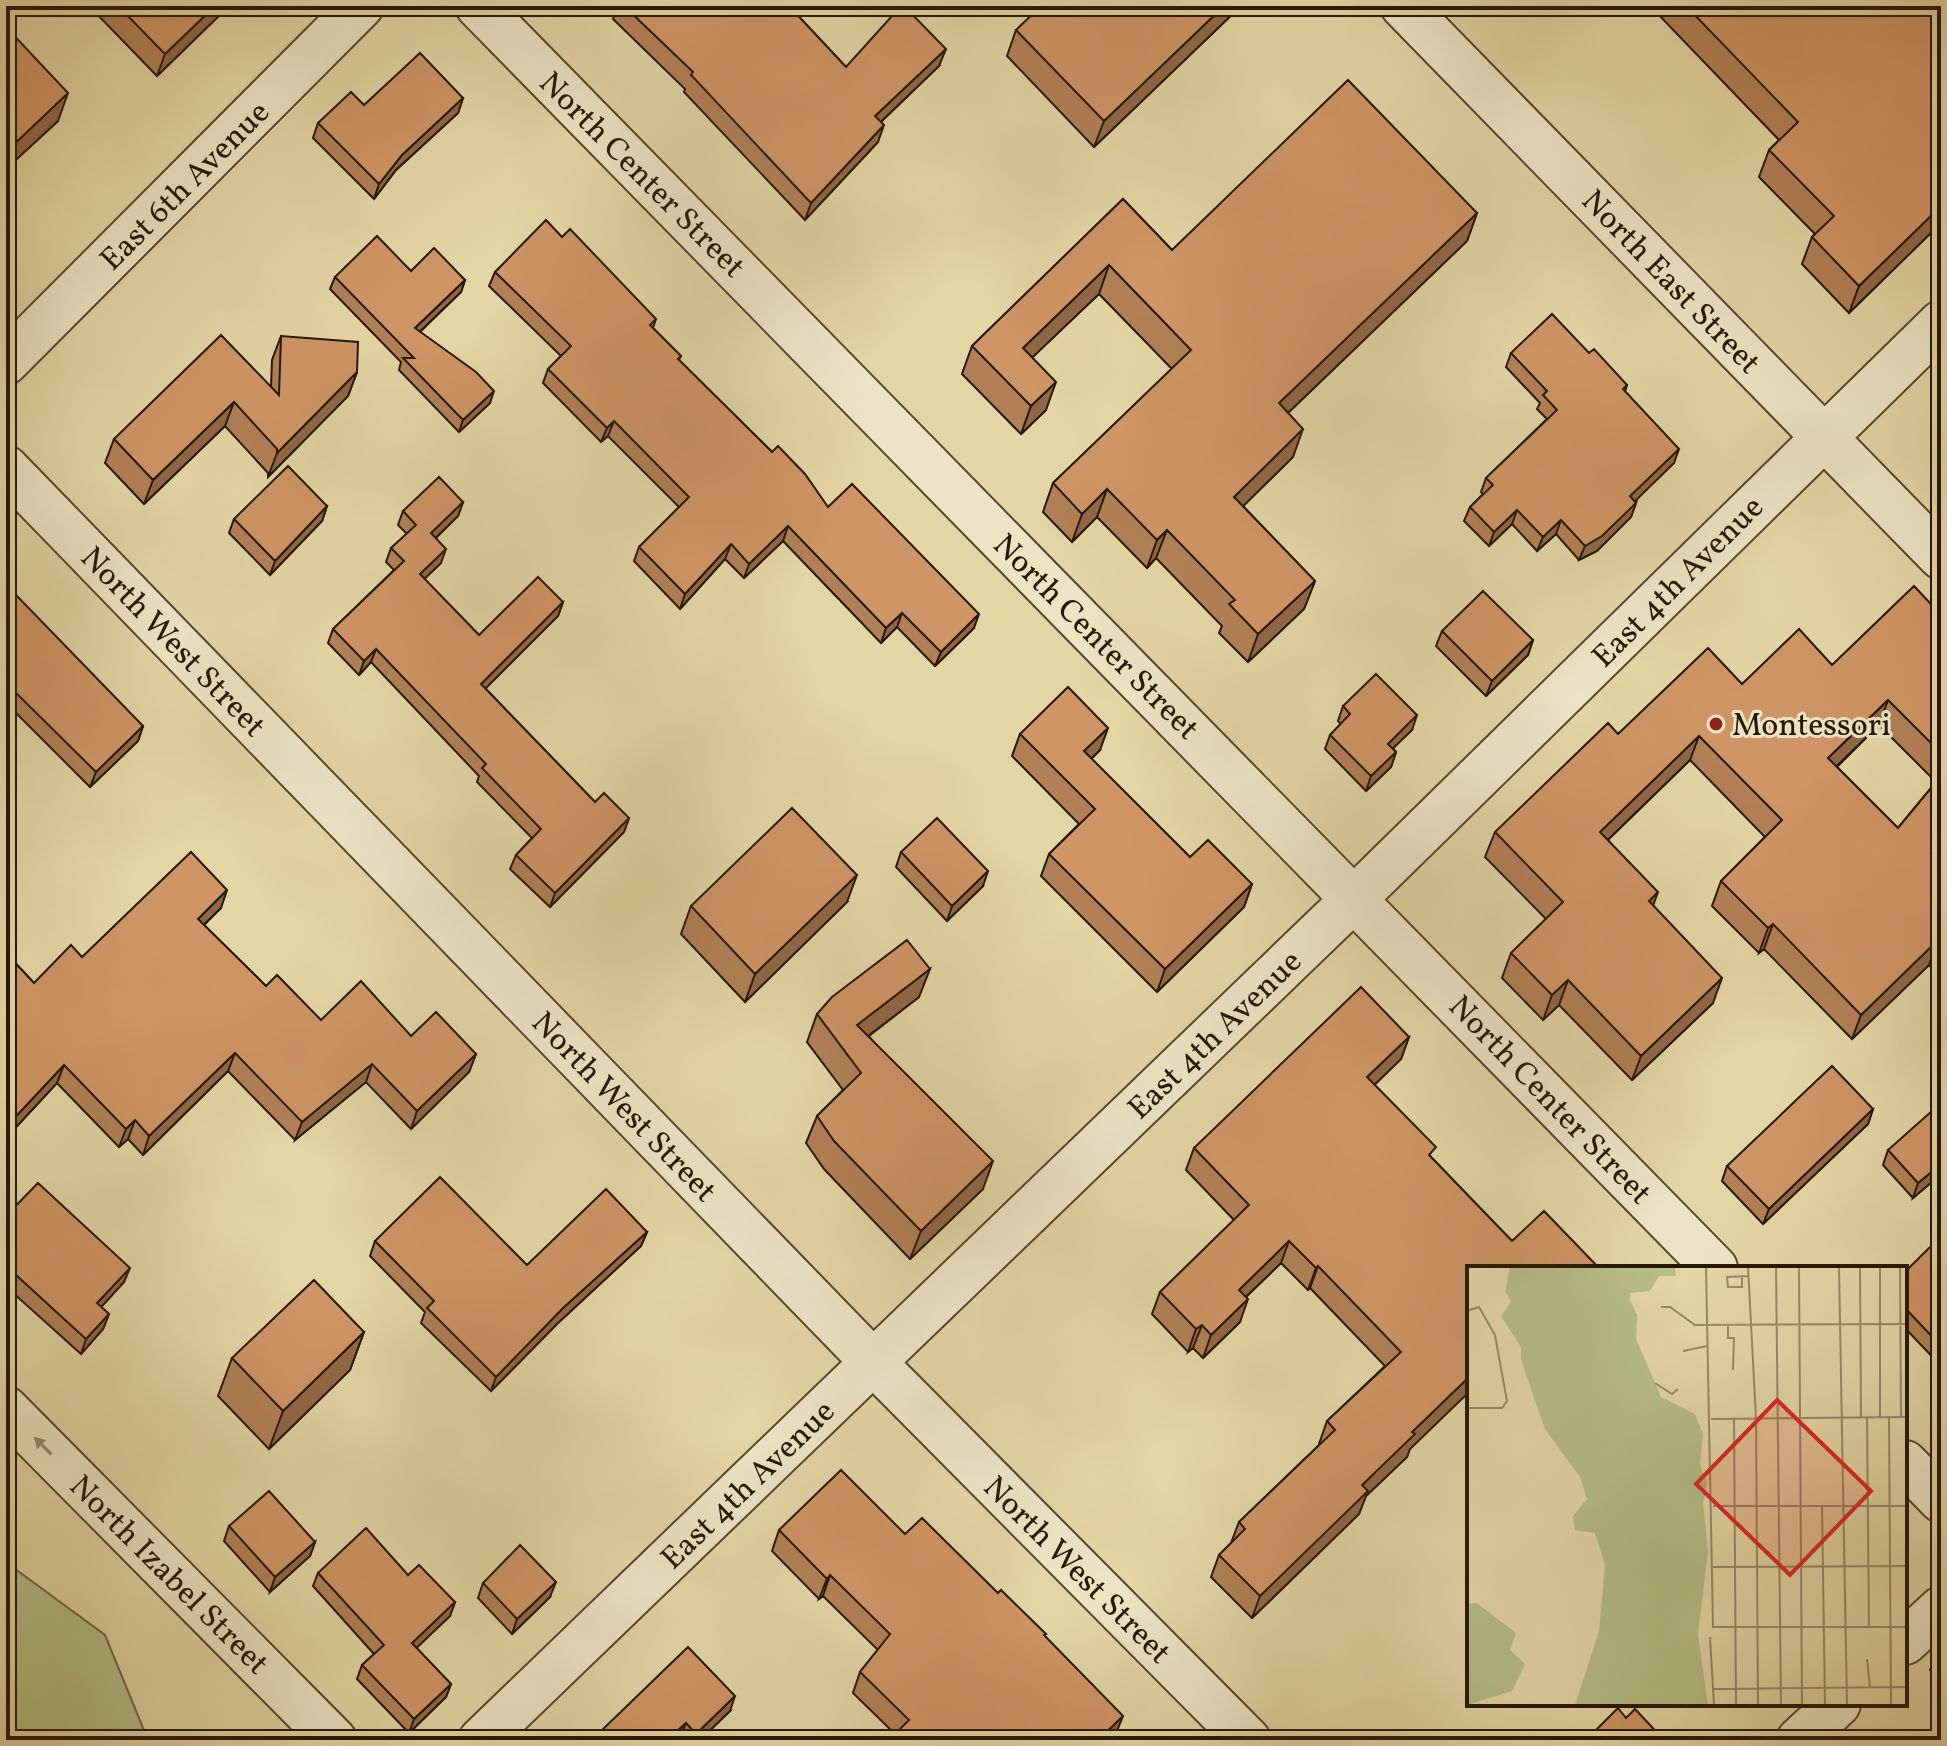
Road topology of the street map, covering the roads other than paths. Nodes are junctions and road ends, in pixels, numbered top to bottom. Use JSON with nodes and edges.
{"nodes":[{"id":1,"x":361,"y":6,"type":"edge"},
{"id":2,"x":478,"y":6,"type":"edge"},
{"id":3,"x":1403,"y":6,"type":"edge"},
{"id":4,"x":1941,"y":323,"type":"edge"},
{"id":5,"x":6,"y":362,"type":"edge"},
{"id":6,"x":1823,"y":436,"type":"junction"},
{"id":7,"x":6,"y":468,"type":"edge"},
{"id":8,"x":1941,"y":557,"type":"edge"},
{"id":9,"x":1355,"y":898,"type":"junction"},
{"id":10,"x":1713,"y":1266,"type":"edge"},
{"id":11,"x":873,"y":1362,"type":"junction"},
{"id":12,"x":6,"y":1409,"type":"edge"},
{"id":13,"x":1907,"y":1465,"type":"edge"},
{"id":14,"x":1941,"y":1500,"type":"edge"},
{"id":15,"x":1941,"y":1609,"type":"edge"},
{"id":16,"x":1907,"y":1640,"type":"edge"},
{"id":17,"x":1836,"y":1706,"type":"edge"},
{"id":18,"x":334,"y":1740,"type":"edge"},
{"id":19,"x":481,"y":1740,"type":"edge"},
{"id":20,"x":1248,"y":1740,"type":"edge"},
{"id":21,"x":1799,"y":1740,"type":"edge"}],
"edges":[{"from":1,"to":5,"type":"street","name":"East 6th Avenue"},
{"from":2,"to":9,"type":"street","name":"North Center Street"},
{"from":3,"to":6,"type":"street","name":"North East Street"},
{"from":4,"to":6,"type":"street","name":"East 4th Avenue"},
{"from":6,"to":8,"type":"street","name":"North East Street"},
{"from":6,"to":9,"type":"street","name":"East 4th Avenue"},
{"from":7,"to":11,"type":"street","name":"North West Street"},
{"from":9,"to":10,"type":"street","name":"North Center Street"},
{"from":9,"to":11,"type":"street","name":"East 4th Avenue"},
{"from":11,"to":19,"type":"street","name":"East 4th Avenue"},
{"from":11,"to":20,"type":"street","name":"North West Street"},
{"from":18,"to":12,"type":"street","name":"North Izabel Street","one_way":true},
{"from":13,"to":14,"type":"street"},
{"from":15,"to":16,"type":"street"},
{"from":17,"to":21,"type":"street"}]}
